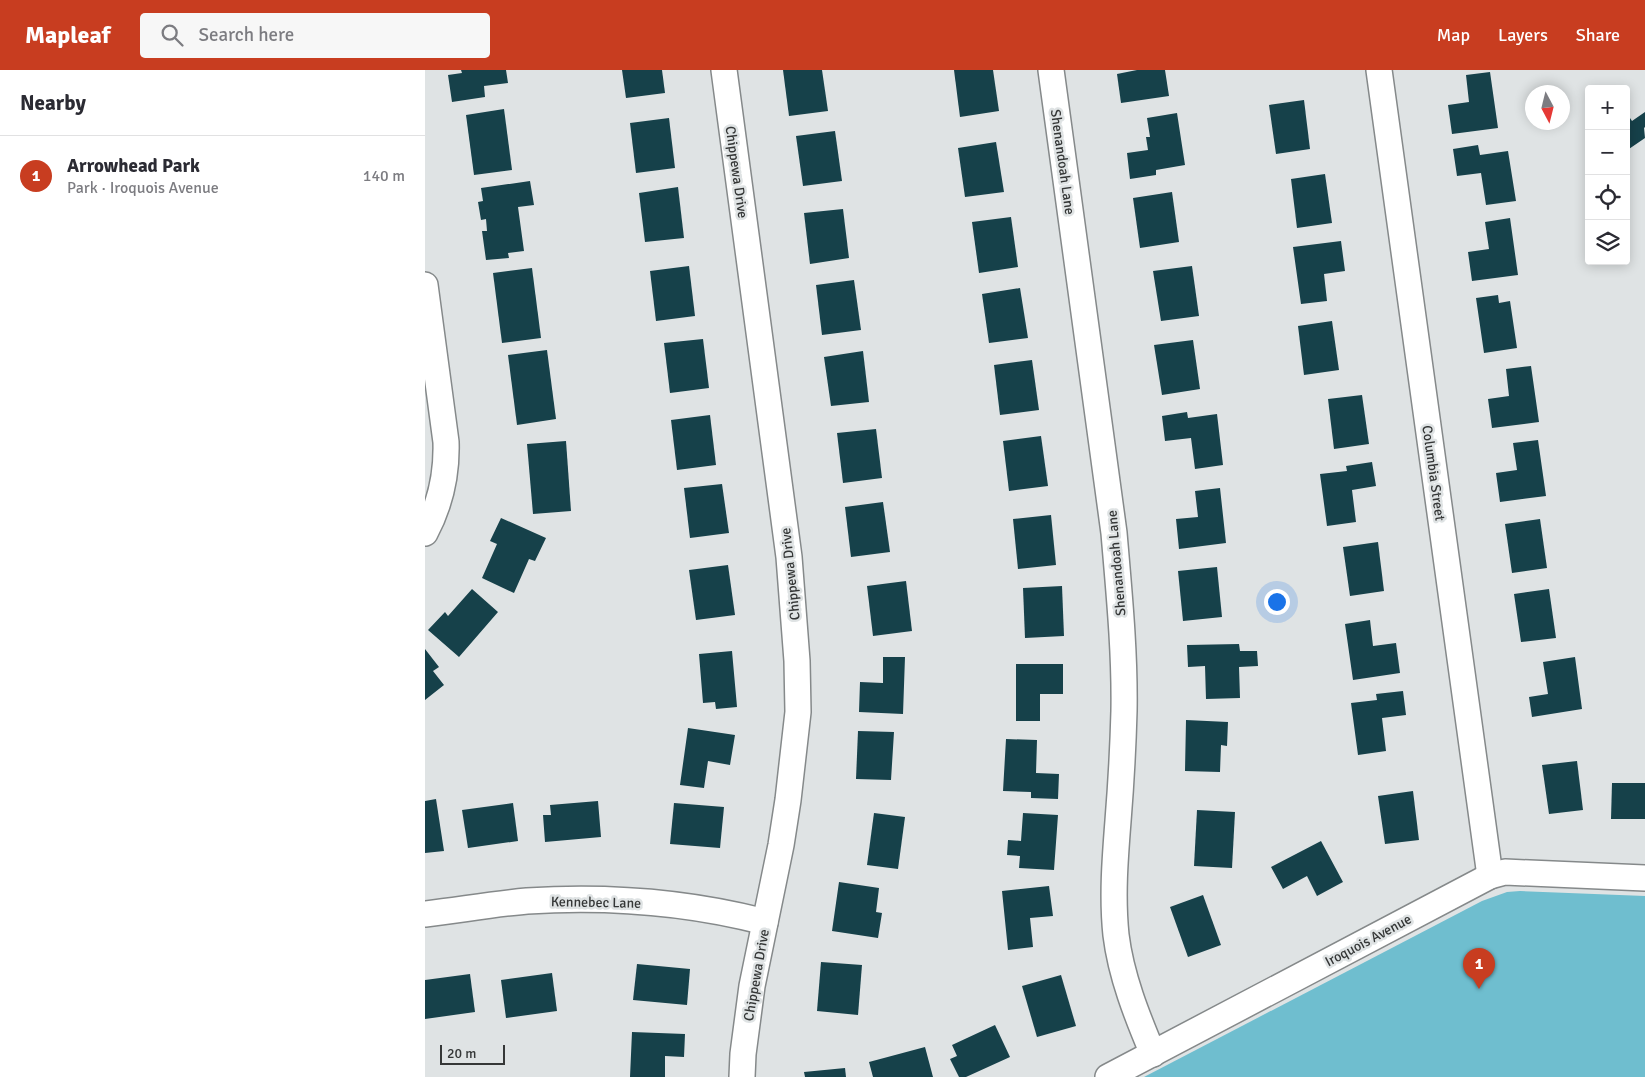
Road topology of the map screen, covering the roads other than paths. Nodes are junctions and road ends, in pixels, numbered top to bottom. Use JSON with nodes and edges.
{"nodes":[{"id":1,"x":723,"y":70,"type":"edge"},
{"id":2,"x":1051,"y":70,"type":"edge"},
{"id":3,"x":1379,"y":70,"type":"edge"},
{"id":4,"x":425,"y":284,"type":"edge"},
{"id":5,"x":425,"y":533,"type":"edge"},
{"id":6,"x":1490,"y":876,"type":"junction"},
{"id":7,"x":1645,"y":878,"type":"edge"},
{"id":8,"x":425,"y":914,"type":"edge"},
{"id":9,"x":765,"y":922,"type":"junction"},
{"id":10,"x":1153,"y":1054,"type":"junction"},
{"id":11,"x":742,"y":1077,"type":"edge"},
{"id":12,"x":1108,"y":1077,"type":"edge"}],
"edges":[{"from":1,"to":9,"type":"street","name":"Chippewa Drive"},
{"from":2,"to":10,"type":"street","name":"Shenandoah Lane"},
{"from":3,"to":6,"type":"street","name":"Columbia Street"},
{"from":4,"to":5,"type":"street"},
{"from":6,"to":7,"type":"street","name":"Iroquois Avenue"},
{"from":6,"to":10,"type":"street","name":"Iroquois Avenue"},
{"from":8,"to":9,"type":"street","name":"Kennebec Lane"},
{"from":9,"to":11,"type":"street","name":"Chippewa Drive"},
{"from":10,"to":12,"type":"street","name":"Iroquois Avenue"}]}
